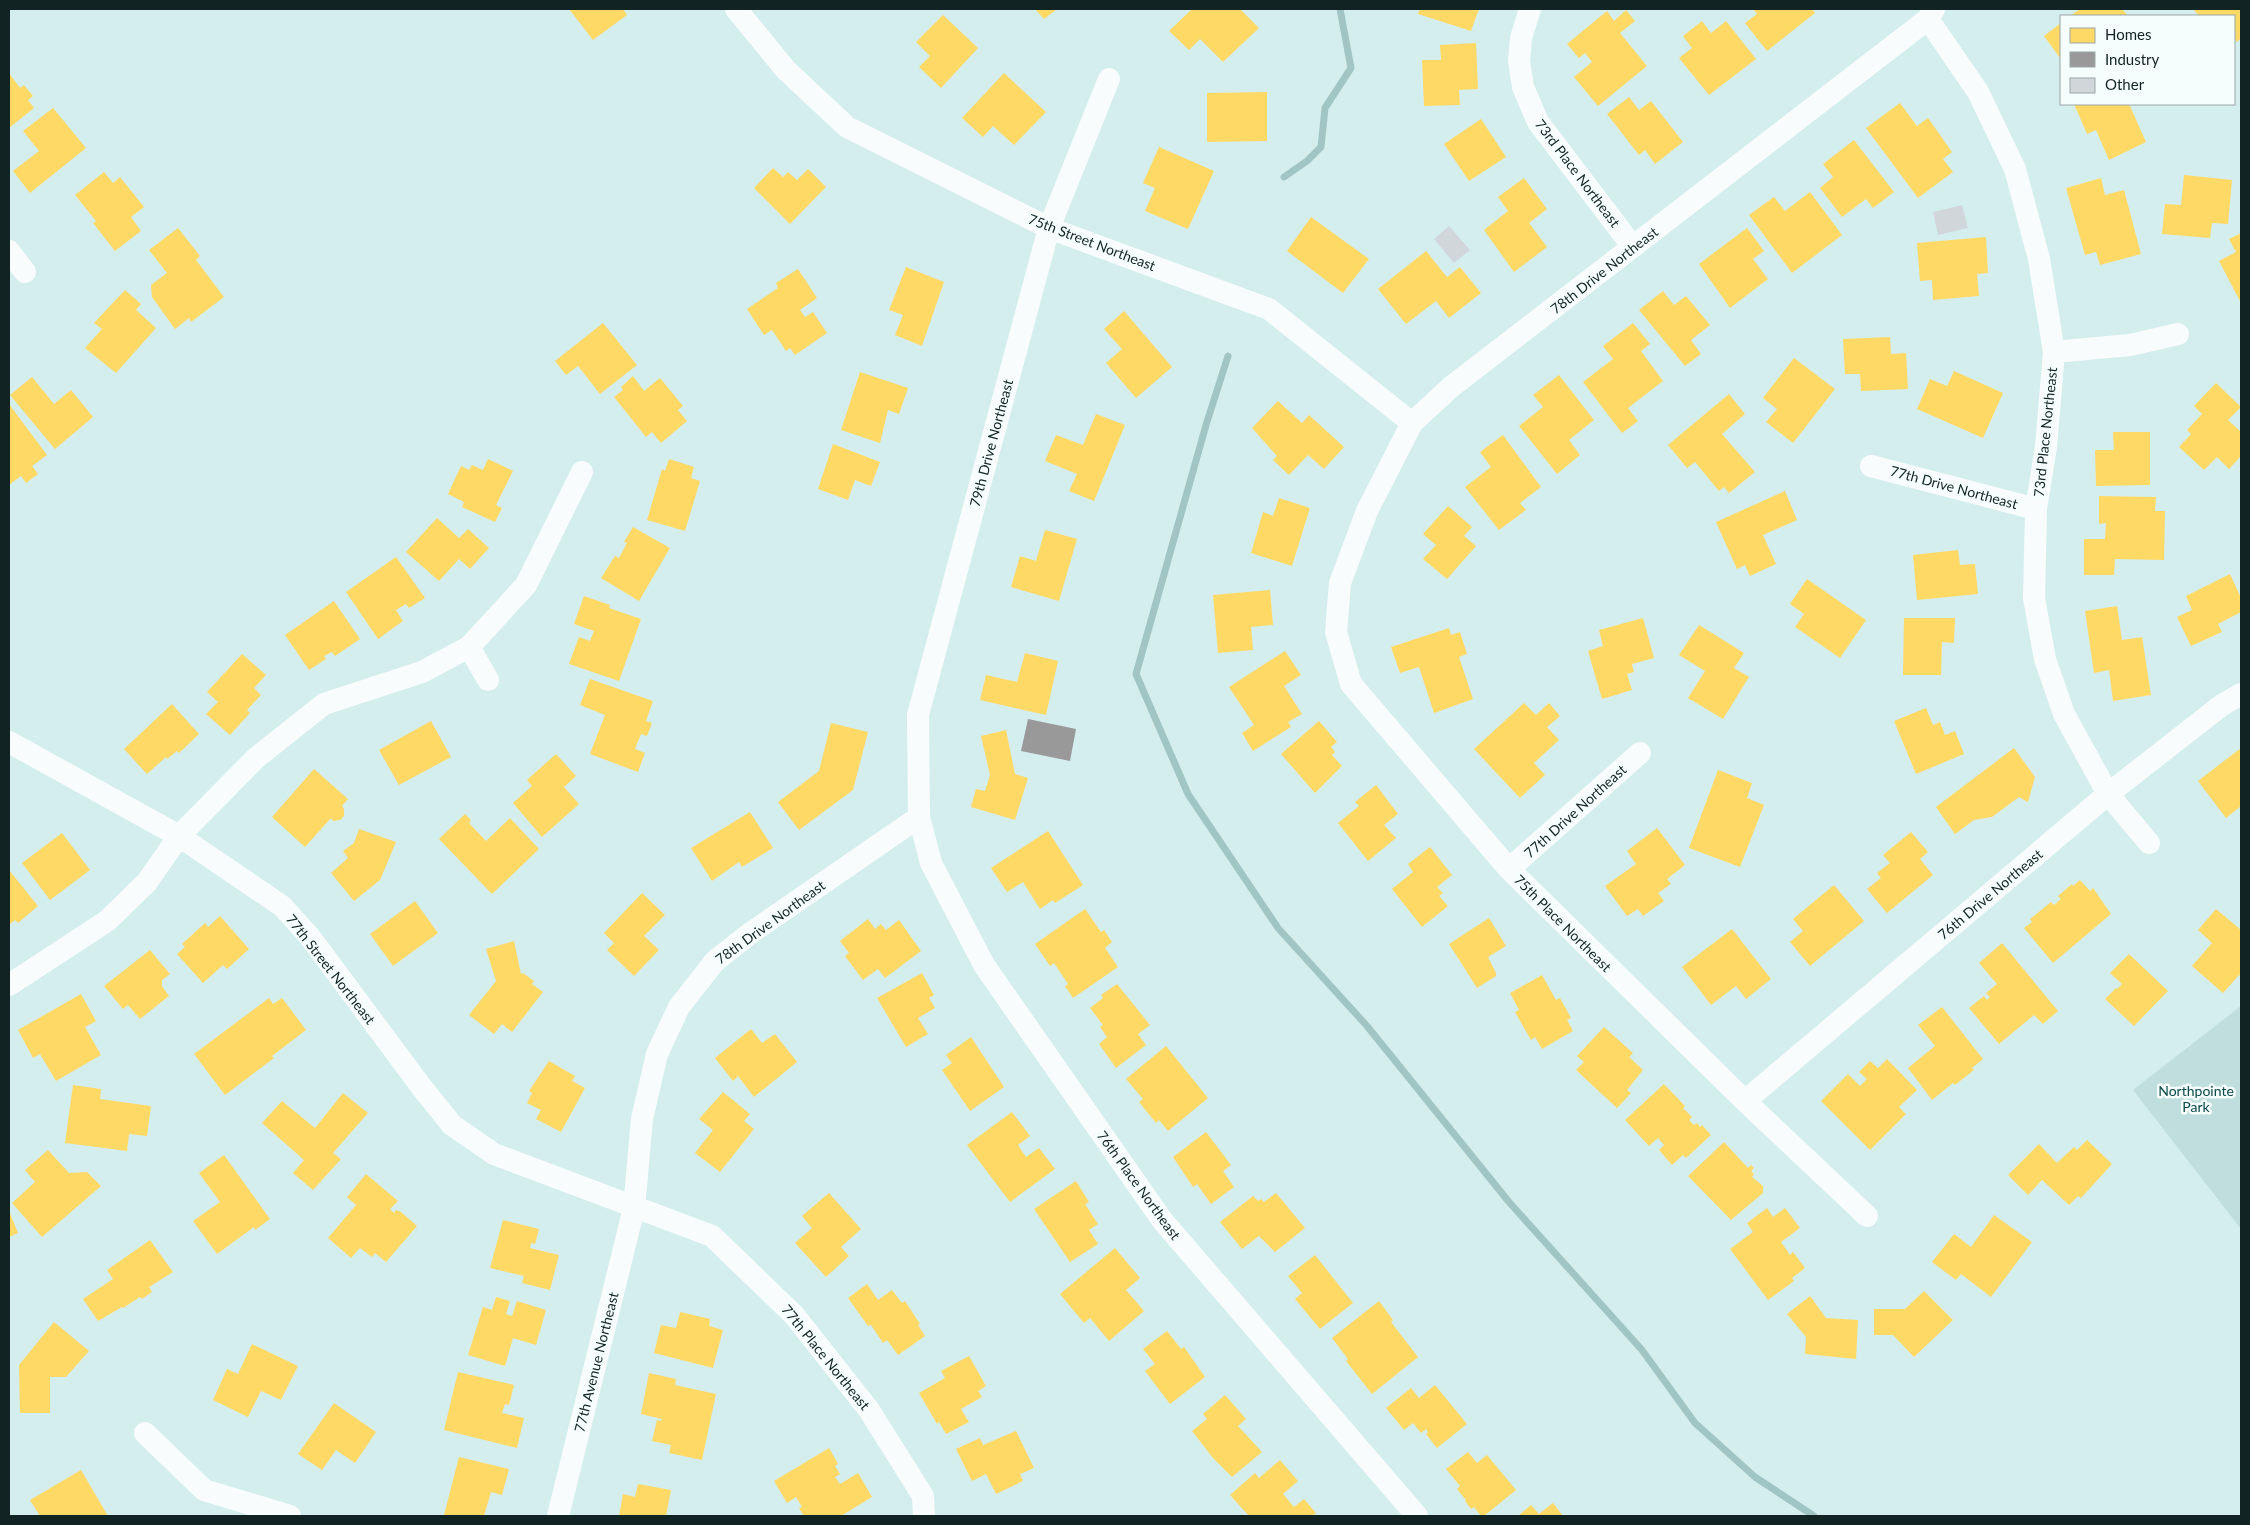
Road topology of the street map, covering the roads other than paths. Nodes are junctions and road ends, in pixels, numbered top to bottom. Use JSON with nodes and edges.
{"nodes":[{"id":1,"x":736,"y":9,"type":"edge"},
{"id":2,"x":1530,"y":9,"type":"edge"},
{"id":3,"x":1931,"y":14,"type":"edge"},
{"id":4,"x":1109,"y":79,"type":"dead end"},
{"id":5,"x":1049,"y":228,"type":"junction"},
{"id":6,"x":1633,"y":247,"type":"junction"},
{"id":7,"x":9,"y":251,"type":"edge"},
{"id":8,"x":25,"y":272,"type":"dead end"},
{"id":9,"x":2178,"y":334,"type":"dead end"},
{"id":10,"x":2054,"y":352,"type":"junction"},
{"id":11,"x":1412,"y":423,"type":"junction"},
{"id":12,"x":1871,"y":466,"type":"dead end"},
{"id":13,"x":582,"y":472,"type":"dead end"},
{"id":14,"x":2036,"y":509,"type":"junction"},
{"id":15,"x":1340,"y":583,"type":"joint"},
{"id":16,"x":469,"y":647,"type":"junction"},
{"id":17,"x":488,"y":680,"type":"dead end"},
{"id":18,"x":2241,"y":694,"type":"edge"},
{"id":19,"x":9,"y":742,"type":"edge"},
{"id":20,"x":1640,"y":753,"type":"dead end"},
{"id":21,"x":2108,"y":794,"type":"junction"},
{"id":22,"x":920,"y":817,"type":"junction"},
{"id":23,"x":180,"y":836,"type":"junction"},
{"id":24,"x":2149,"y":843,"type":"dead end"},
{"id":25,"x":1509,"y":870,"type":"junction"},
{"id":26,"x":9,"y":985,"type":"edge"},
{"id":27,"x":1745,"y":1102,"type":"junction"},
{"id":28,"x":634,"y":1208,"type":"junction"},
{"id":29,"x":1867,"y":1216,"type":"dead end"},
{"id":30,"x":145,"y":1433,"type":"dead end"},
{"id":31,"x":290,"y":1516,"type":"edge"},
{"id":32,"x":558,"y":1516,"type":"edge"},
{"id":33,"x":924,"y":1516,"type":"edge"},
{"id":34,"x":1417,"y":1516,"type":"edge"}],
"edges":[{"from":1,"to":5,"type":"street","name":"75th Street Northeast"},
{"from":2,"to":6,"type":"street","name":"73rd Place Northeast"},
{"from":3,"to":6,"type":"street","name":"78th Drive Northeast"},
{"from":3,"to":10,"type":"street","name":"73rd Place Northeast"},
{"from":4,"to":5,"type":"street","name":"79th Drive Northeast"},
{"from":5,"to":11,"type":"street","name":"75th Street Northeast"},
{"from":5,"to":22,"type":"street","name":"79th Drive Northeast"},
{"from":6,"to":11,"type":"street","name":"78th Drive Northeast"},
{"from":7,"to":8,"type":"street"},
{"from":9,"to":10,"type":"street"},
{"from":10,"to":14,"type":"street","name":"73rd Place Northeast"},
{"from":11,"to":15,"type":"street","name":"78th Drive Northeast"},
{"from":12,"to":14,"type":"street","name":"77th Drive Northeast"},
{"from":13,"to":16,"type":"street"},
{"from":14,"to":21,"type":"street","name":"73rd Place Northeast"},
{"from":15,"to":25,"type":"street","name":"75th Place Northeast"},
{"from":16,"to":17,"type":"street"},
{"from":16,"to":23,"type":"street"},
{"from":18,"to":21,"type":"street","name":"76th Drive Northeast"},
{"from":19,"to":23,"type":"street","name":"77th Street Northeast"},
{"from":20,"to":25,"type":"street","name":"77th Drive Northeast"},
{"from":21,"to":24,"type":"street","name":"73rd Place Northeast"},
{"from":21,"to":27,"type":"street","name":"76th Drive Northeast"},
{"from":22,"to":28,"type":"street","name":"78th Drive Northeast"},
{"from":22,"to":34,"type":"street","name":"76th Place Northeast"},
{"from":23,"to":26,"type":"street"},
{"from":23,"to":28,"type":"street","name":"77th Street Northeast"},
{"from":25,"to":27,"type":"street","name":"75th Place Northeast"},
{"from":27,"to":29,"type":"street","name":"75th Place Northeast"},
{"from":28,"to":32,"type":"street","name":"77th Avenue Northeast"},
{"from":28,"to":33,"type":"street","name":"77th Place Northeast"},
{"from":30,"to":31,"type":"street"}]}
